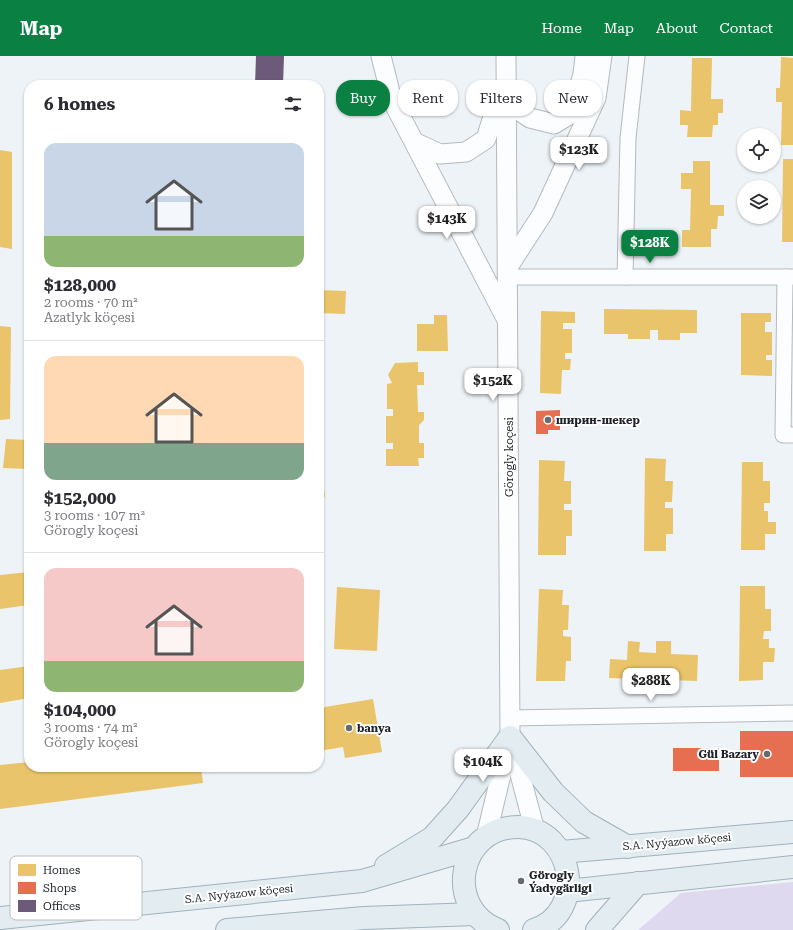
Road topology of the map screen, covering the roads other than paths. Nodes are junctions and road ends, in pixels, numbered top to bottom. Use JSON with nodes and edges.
{"nodes":[{"id":1,"x":381,"y":56,"type":"edge"},
{"id":2,"x":585,"y":56,"type":"edge"},
{"id":3,"x":602,"y":56,"type":"edge"},
{"id":4,"x":637,"y":56,"type":"edge"},
{"id":5,"x":506,"y":62,"type":"edge"},
{"id":6,"x":416,"y":143,"type":"junction"},
{"id":7,"x":508,"y":272,"type":"junction"},
{"id":8,"x":625,"y":277,"type":"junction"},
{"id":9,"x":789,"y":278,"type":"edge"},
{"id":10,"x":508,"y":322,"type":"junction"},
{"id":11,"x":793,"y":435,"type":"edge"},
{"id":12,"x":793,"y":713,"type":"edge"},
{"id":13,"x":510,"y":727,"type":"junction"},
{"id":14,"x":535,"y":831,"type":"junction"},
{"id":15,"x":793,"y":832,"type":"edge"},
{"id":16,"x":480,"y":842,"type":"junction"},
{"id":17,"x":628,"y":847,"type":"junction"},
{"id":18,"x":561,"y":852,"type":"junction"},
{"id":19,"x":793,"y":867,"type":"edge"},
{"id":20,"x":362,"y":881,"type":"junction"},
{"id":21,"x":638,"y":883,"type":"junction"},
{"id":22,"x":568,"y":891,"type":"junction"},
{"id":23,"x":142,"y":903,"type":"edge"},
{"id":24,"x":475,"y":914,"type":"junction"},
{"id":25,"x":10,"y":917,"type":"edge"},
{"id":26,"x":0,"y":918,"type":"edge"},
{"id":27,"x":364,"y":918,"type":"junction"},
{"id":28,"x":227,"y":930,"type":"edge"},
{"id":29,"x":417,"y":930,"type":"edge"},
{"id":30,"x":498,"y":930,"type":"edge"},
{"id":31,"x":534,"y":930,"type":"edge"},
{"id":32,"x":597,"y":930,"type":"edge"}],
"edges":[{"from":1,"to":6,"type":"street"},
{"from":2,"to":5,"type":"street"},
{"from":3,"to":7,"type":"street"},
{"from":4,"to":8,"type":"street"},
{"from":5,"to":6,"type":"street"},
{"from":5,"to":7,"type":"street","name":"Görogly koçesi"},
{"from":6,"to":10,"type":"street"},
{"from":7,"to":8,"type":"street"},
{"from":7,"to":10,"type":"street","name":"Görogly koçesi"},
{"from":8,"to":9,"type":"street"},
{"from":9,"to":11,"type":"street"},
{"from":10,"to":13,"type":"street","name":"Görogly koçesi"},
{"from":12,"to":13,"type":"street"},
{"from":13,"to":14,"type":"street"},
{"from":13,"to":16,"type":"street"},
{"from":13,"to":17,"type":"main road"},
{"from":13,"to":20,"type":"main road"},
{"from":14,"to":16,"type":"main road","name":"S.A. Nyýazow köçesi"},
{"from":14,"to":18,"type":"main road"},
{"from":15,"to":17,"type":"main road","name":"S.A. Nyýazow köçesi"},
{"from":16,"to":20,"type":"main road","name":"S.A. Nyýazow köçesi"},
{"from":16,"to":24,"type":"main road"},
{"from":17,"to":18,"type":"main road","name":"S.A. Nyýazow köçesi"},
{"from":18,"to":22,"type":"main road"},
{"from":19,"to":21,"type":"main road"},
{"from":20,"to":23,"type":"main road","name":"S.A. Nyýazow köçesi"},
{"from":21,"to":22,"type":"main road"},
{"from":21,"to":32,"type":"main road"},
{"from":22,"to":31,"type":"main road"},
{"from":24,"to":27,"type":"main road"},
{"from":24,"to":30,"type":"main road"},
{"from":25,"to":26,"type":"main road","name":"S.A. Nyýazow köçesi"},
{"from":27,"to":28,"type":"main road"},
{"from":27,"to":29,"type":"main road"}]}
